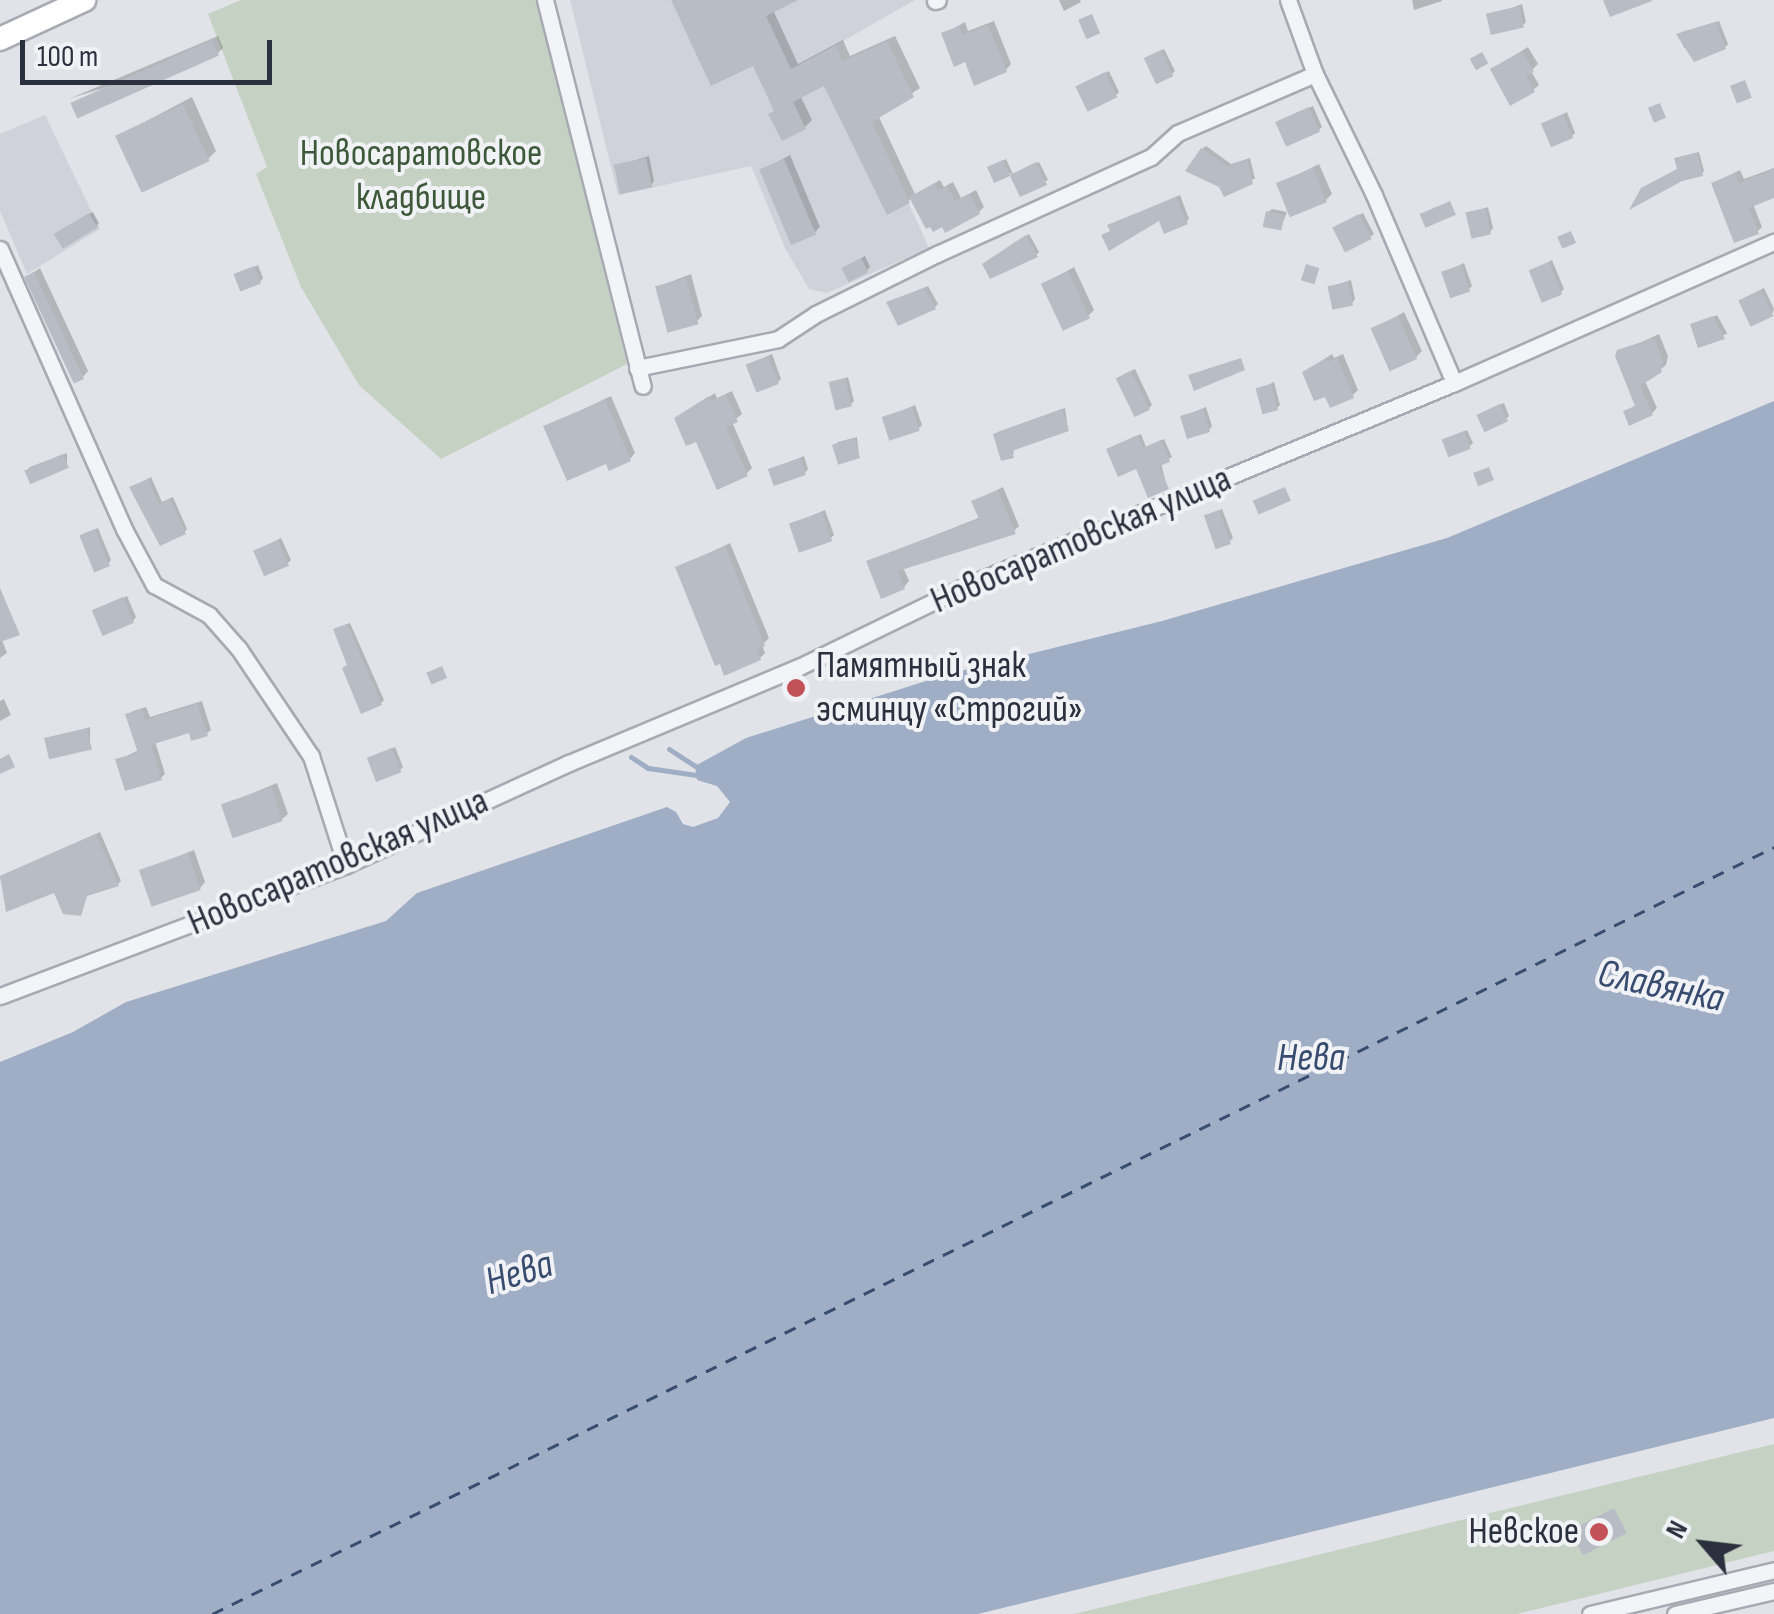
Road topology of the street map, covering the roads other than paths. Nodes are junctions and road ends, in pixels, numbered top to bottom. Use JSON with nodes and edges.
{"nodes":[{"id":1,"x":84,"y":0,"type":"edge"},
{"id":2,"x":545,"y":0,"type":"edge"},
{"id":3,"x":1288,"y":0,"type":"edge"},
{"id":4,"x":0,"y":40,"type":"edge"},
{"id":5,"x":1316,"y":74,"type":"junction"},
{"id":6,"x":1774,"y":242,"type":"edge"},
{"id":7,"x":0,"y":249,"type":"edge"},
{"id":8,"x":4,"y":271,"type":"edge"},
{"id":9,"x":637,"y":368,"type":"junction"},
{"id":10,"x":1454,"y":384,"type":"junction"},
{"id":11,"x":643,"y":386,"type":"dead end"},
{"id":12,"x":346,"y":865,"type":"junction"},
{"id":13,"x":0,"y":996,"type":"edge"},
{"id":14,"x":1774,"y":1570,"type":"edge"},
{"id":15,"x":1774,"y":1591,"type":"edge"},
{"id":16,"x":1590,"y":1614,"type":"edge"},
{"id":17,"x":1675,"y":1614,"type":"edge"}],
"edges":[{"from":1,"to":4,"type":"main road"},
{"from":2,"to":9,"type":"street"},
{"from":3,"to":5,"type":"street"},
{"from":5,"to":9,"type":"street"},
{"from":5,"to":10,"type":"street"},
{"from":6,"to":10,"type":"street","name":"Новосаратовская улица"},
{"from":7,"to":8,"type":"street"},
{"from":8,"to":12,"type":"street"},
{"from":9,"to":11,"type":"street"},
{"from":10,"to":12,"type":"street","name":"Новосаратовская улица"},
{"from":12,"to":13,"type":"street","name":"Новосаратовская улица"},
{"from":14,"to":16,"type":"street"},
{"from":15,"to":17,"type":"street"}]}
